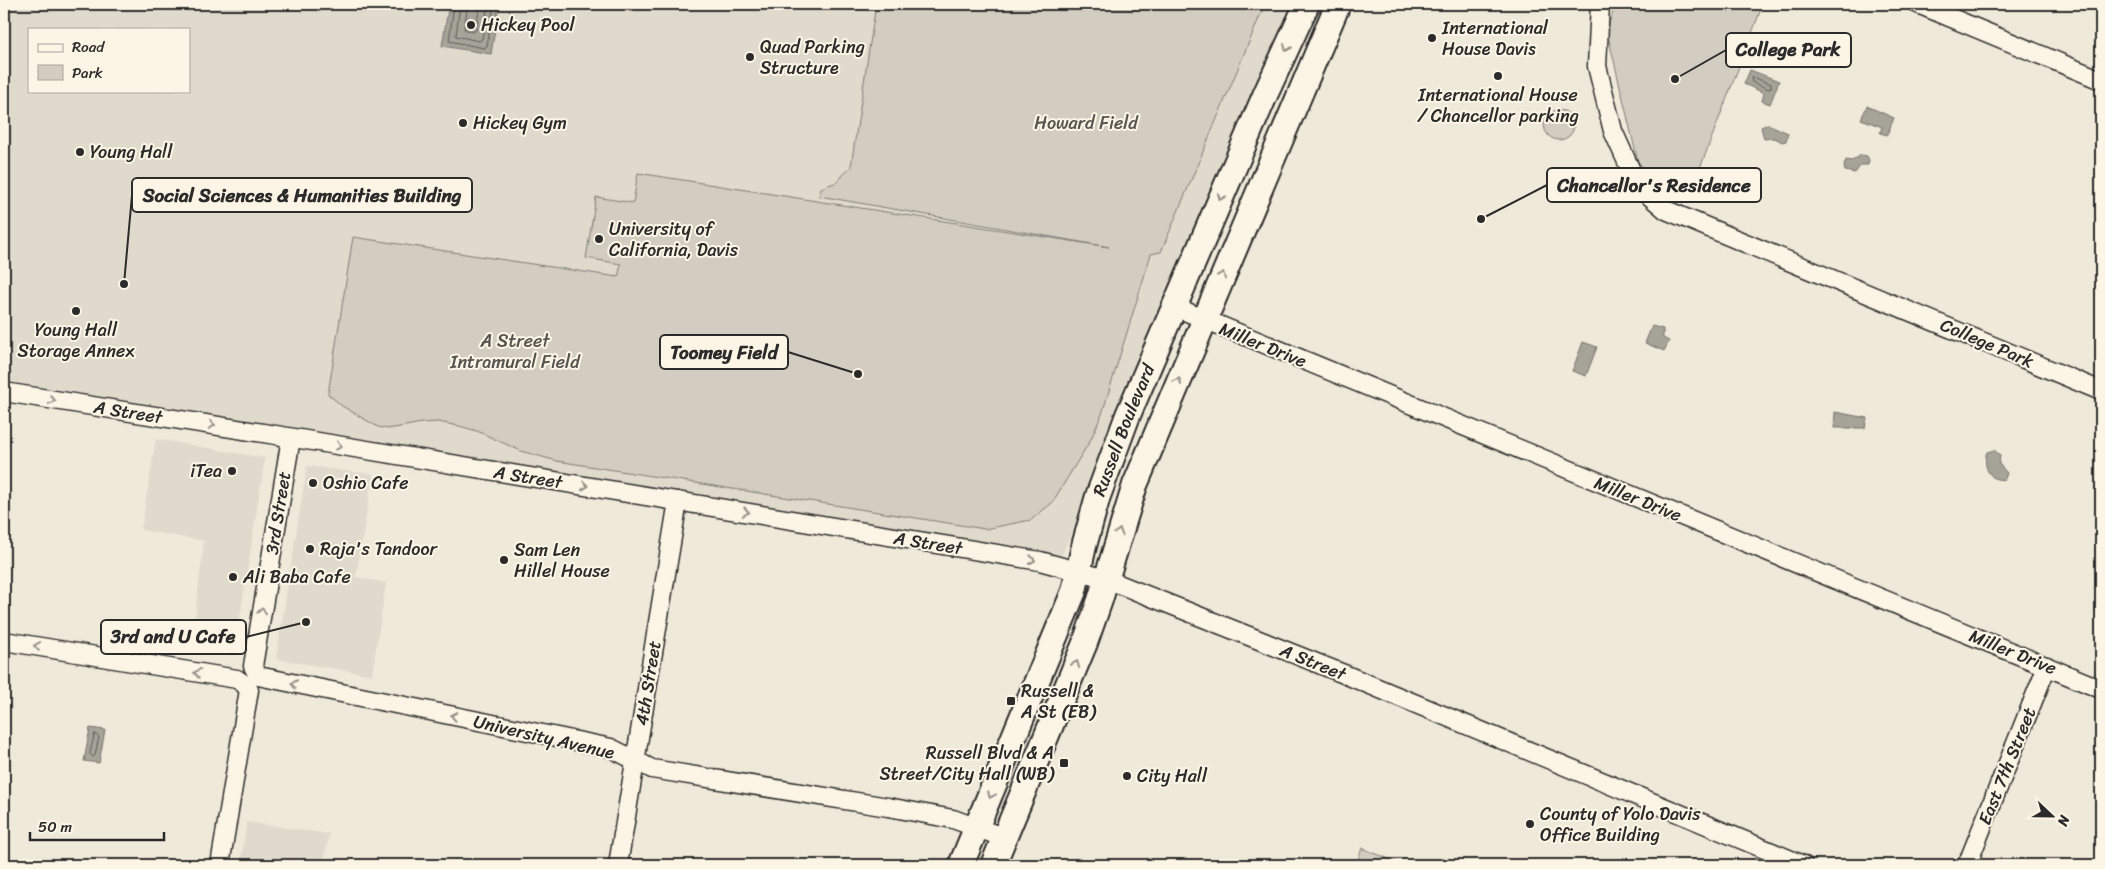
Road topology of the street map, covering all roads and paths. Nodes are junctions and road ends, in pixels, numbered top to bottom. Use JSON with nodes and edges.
{"nodes":[{"id":1,"x":1307,"y":4,"type":"edge"},
{"id":2,"x":1338,"y":4,"type":"edge"},
{"id":3,"x":1600,"y":4,"type":"edge"},
{"id":4,"x":1918,"y":4,"type":"edge"},
{"id":5,"x":2101,"y":80,"type":"edge"},
{"id":6,"x":1175,"y":307,"type":"junction"},
{"id":7,"x":1203,"y":320,"type":"junction"},
{"id":8,"x":2101,"y":391,"type":"edge"},
{"id":9,"x":4,"y":392,"type":"edge"},
{"id":10,"x":291,"y":438,"type":"junction"},
{"id":11,"x":678,"y":501,"type":"junction"},
{"id":12,"x":1080,"y":571,"type":"junction"},
{"id":13,"x":1106,"y":579,"type":"junction"},
{"id":14,"x":4,"y":641,"type":"edge"},
{"id":15,"x":2047,"y":666,"type":"junction"},
{"id":16,"x":251,"y":680,"type":"junction"},
{"id":17,"x":2101,"y":689,"type":"edge"},
{"id":18,"x":636,"y":762,"type":"junction"},
{"id":19,"x":977,"y":827,"type":"junction"},
{"id":20,"x":1004,"y":838,"type":"junction"},
{"id":21,"x":220,"y":865,"type":"edge"},
{"id":22,"x":618,"y":865,"type":"edge"},
{"id":23,"x":961,"y":865,"type":"edge"},
{"id":24,"x":993,"y":865,"type":"edge"},
{"id":25,"x":1804,"y":865,"type":"edge"},
{"id":26,"x":1966,"y":865,"type":"edge"}],
"edges":[{"from":1,"to":6,"type":"main road","name":"Russell Boulevard","one_way":true},
{"from":7,"to":2,"type":"main road","name":"Russell Boulevard","one_way":true},
{"from":3,"to":8,"type":"street","name":"College Park"},
{"from":4,"to":5,"type":"street"},
{"from":6,"to":7,"type":"street","name":"Miller Drive"},
{"from":6,"to":12,"type":"main road","name":"Russell Boulevard"},
{"from":13,"to":7,"type":"main road","name":"Russell Boulevard","one_way":true},
{"from":7,"to":15,"type":"street","name":"Miller Drive"},
{"from":9,"to":10,"type":"street","name":"A Street","one_way":true},
{"from":10,"to":11,"type":"street","name":"A Street","one_way":true},
{"from":16,"to":10,"type":"street","name":"3rd Street","one_way":true},
{"from":11,"to":12,"type":"street","name":"A Street","one_way":true},
{"from":11,"to":18,"type":"street","name":"4th Street"},
{"from":12,"to":13,"type":"street","name":"A Street"},
{"from":12,"to":19,"type":"main road","name":"Russell Boulevard","one_way":true},
{"from":20,"to":13,"type":"main road","name":"Russell Boulevard","one_way":true},
{"from":13,"to":25,"type":"street","name":"A Street"},
{"from":16,"to":14,"type":"street","name":"University Avenue","one_way":true},
{"from":15,"to":17,"type":"street","name":"Miller Drive"},
{"from":15,"to":26,"type":"street","name":"East 7th Street"},
{"from":18,"to":16,"type":"street","name":"University Avenue","one_way":true},
{"from":16,"to":21,"type":"street","name":"3rd Street"},
{"from":18,"to":19,"type":"street","name":"University Avenue"},
{"from":18,"to":22,"type":"street","name":"4th Street"},
{"from":19,"to":20,"type":"street","name":"University Avenue"},
{"from":19,"to":23,"type":"main road","name":"Russell Boulevard"},
{"from":20,"to":24,"type":"main road","name":"Russell Boulevard"}]}
